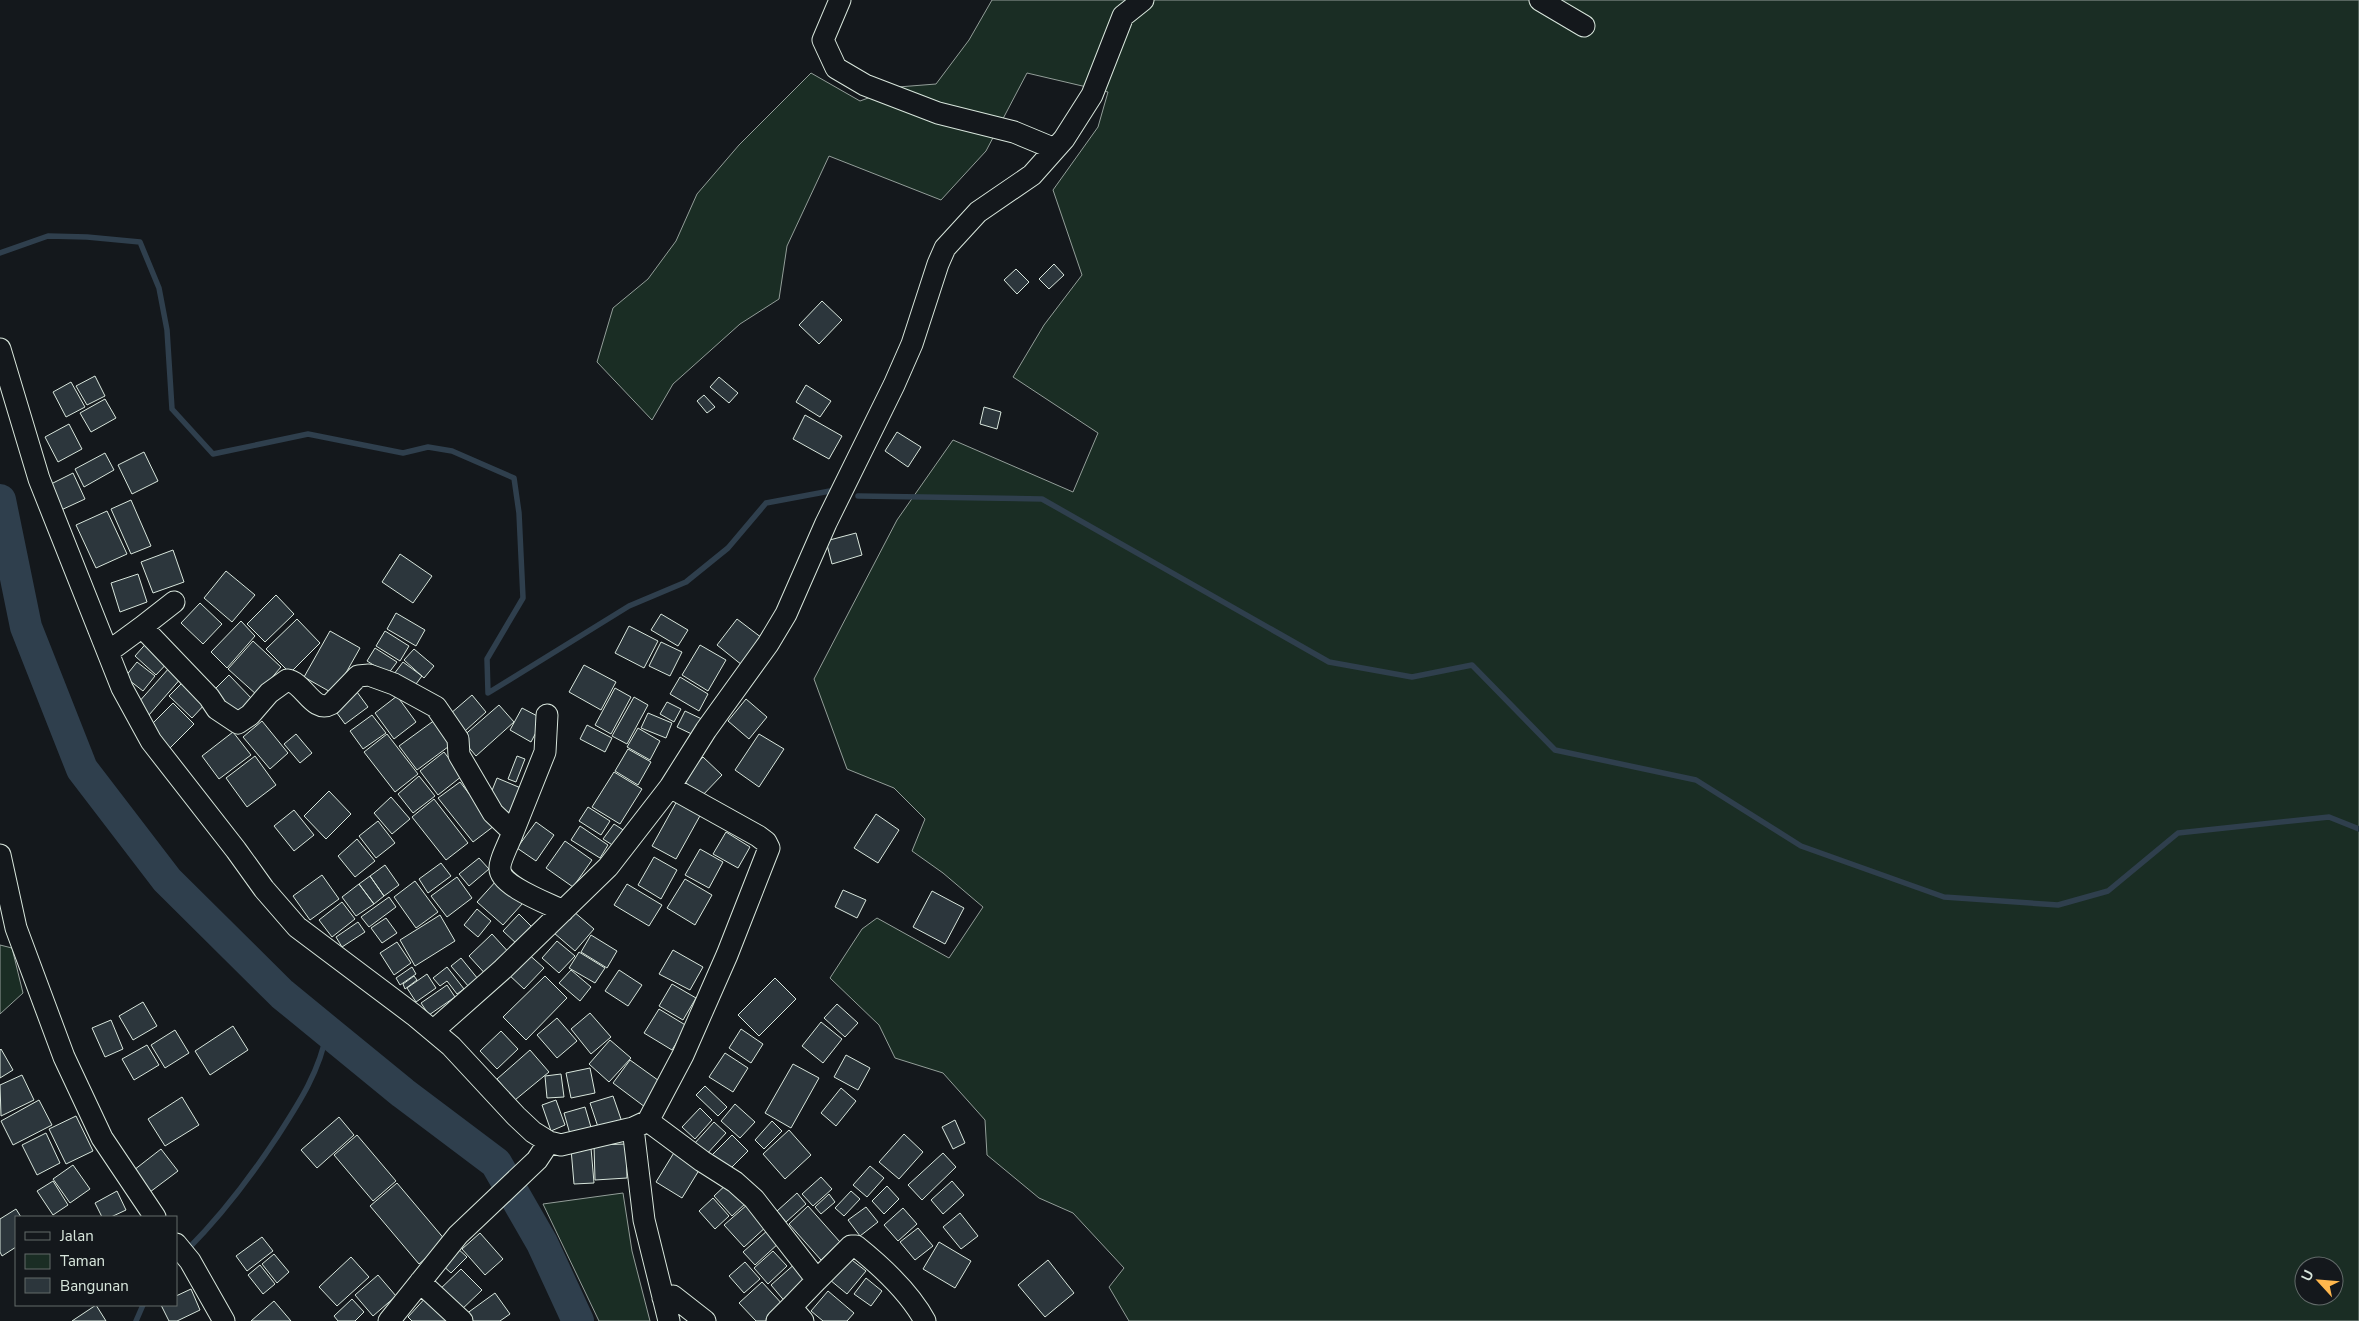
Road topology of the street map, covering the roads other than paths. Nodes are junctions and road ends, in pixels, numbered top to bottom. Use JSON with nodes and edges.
{"nodes":[{"id":1,"x":840,"y":0,"type":"edge"},
{"id":2,"x":1143,"y":0,"type":"edge"},
{"id":3,"x":1540,"y":0,"type":"edge"},
{"id":4,"x":1584,"y":26,"type":"dead end"},
{"id":5,"x":1056,"y":149,"type":"junction"},
{"id":6,"x":0,"y":349,"type":"edge"},
{"id":7,"x":174,"y":602,"type":"dead end"},
{"id":8,"x":142,"y":627,"type":"junction"},
{"id":9,"x":108,"y":652,"type":"junction"},
{"id":10,"x":547,"y":714,"type":"dead end"},
{"id":11,"x":670,"y":787,"type":"junction"},
{"id":12,"x":513,"y":832,"type":"junction"},
{"id":13,"x":0,"y":855,"type":"edge"},
{"id":14,"x":564,"y":911,"type":"junction"},
{"id":15,"x":433,"y":1031,"type":"junction"},
{"id":16,"x":640,"y":1125,"type":"junction"},
{"id":17,"x":550,"y":1142,"type":"junction"},
{"id":18,"x":153,"y":1216,"type":"edge"},
{"id":19,"x":178,"y":1246,"type":"edge"},
{"id":20,"x":817,"y":1280,"type":"junction"},
{"id":21,"x":420,"y":1282,"type":"junction"},
{"id":22,"x":663,"y":1298,"type":"junction"},
{"id":23,"x":790,"y":1316,"type":"edge"},
{"id":24,"x":224,"y":1321,"type":"edge"},
{"id":25,"x":389,"y":1321,"type":"edge"},
{"id":26,"x":462,"y":1321,"type":"edge"},
{"id":27,"x":669,"y":1321,"type":"edge"},
{"id":28,"x":705,"y":1321,"type":"edge"},
{"id":29,"x":925,"y":1321,"type":"edge"}],
"edges":[{"from":1,"to":5,"type":"street"},
{"from":2,"to":5,"type":"street"},
{"from":3,"to":4,"type":"street"},
{"from":5,"to":11,"type":"street"},
{"from":6,"to":9,"type":"street"},
{"from":7,"to":8,"type":"street"},
{"from":8,"to":9,"type":"street"},
{"from":8,"to":12,"type":"street"},
{"from":9,"to":15,"type":"street"},
{"from":10,"to":12,"type":"street"},
{"from":11,"to":14,"type":"street"},
{"from":11,"to":16,"type":"street"},
{"from":12,"to":14,"type":"street"},
{"from":13,"to":18,"type":"street"},
{"from":14,"to":15,"type":"street"},
{"from":15,"to":17,"type":"street"},
{"from":16,"to":17,"type":"street"},
{"from":16,"to":20,"type":"street"},
{"from":16,"to":22,"type":"street"},
{"from":17,"to":21,"type":"street"},
{"from":19,"to":24,"type":"street"},
{"from":20,"to":23,"type":"street"},
{"from":20,"to":29,"type":"street"},
{"from":21,"to":25,"type":"street"},
{"from":21,"to":26,"type":"street"},
{"from":22,"to":27,"type":"street"},
{"from":22,"to":28,"type":"street"}]}
